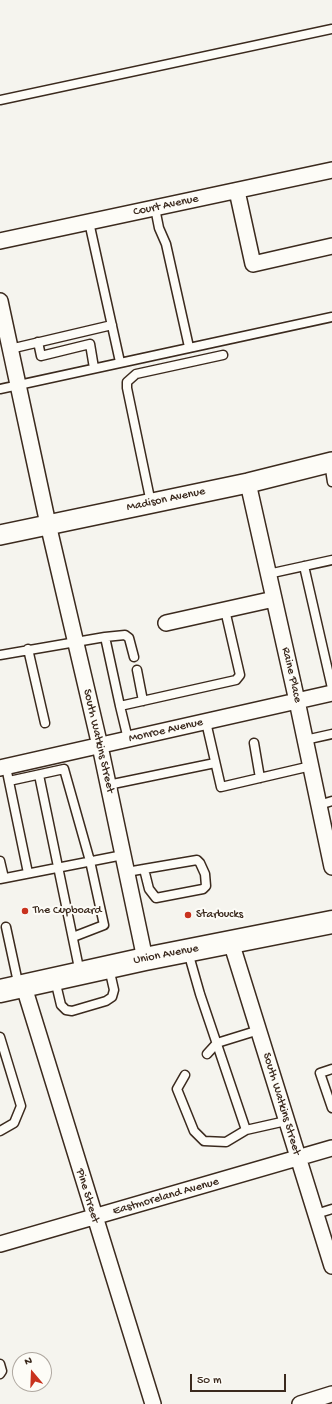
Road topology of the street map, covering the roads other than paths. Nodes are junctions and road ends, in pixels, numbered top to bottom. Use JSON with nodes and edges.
{"nodes":[{"id":1,"x":332,"y":29,"type":"edge"},
{"id":2,"x":0,"y":100,"type":"edge"},
{"id":3,"x":332,"y":170,"type":"edge"},
{"id":4,"x":236,"y":191,"type":"junction"},
{"id":5,"x":155,"y":208,"type":"junction"},
{"id":6,"x":90,"y":222,"type":"junction"},
{"id":7,"x":0,"y":241,"type":"edge"},
{"id":8,"x":332,"y":246,"type":"edge"},
{"id":9,"x":0,"y":301,"type":"edge"},
{"id":10,"x":332,"y":316,"type":"edge"},
{"id":11,"x":112,"y":325,"type":"junction"},
{"id":12,"x":38,"y":342,"type":"junction"},
{"id":13,"x":189,"y":347,"type":"junction"},
{"id":14,"x":10,"y":349,"type":"junction"},
{"id":15,"x":223,"y":355,"type":"dead end"},
{"id":16,"x":120,"y":362,"type":"junction"},
{"id":17,"x":94,"y":368,"type":"junction"},
{"id":18,"x":18,"y":384,"type":"junction"},
{"id":19,"x":0,"y":388,"type":"edge"},
{"id":20,"x":330,"y":462,"type":"edge"},
{"id":21,"x":332,"y":482,"type":"edge"},
{"id":22,"x":248,"y":483,"type":"junction"},
{"id":23,"x":151,"y":503,"type":"junction"},
{"id":24,"x":48,"y":524,"type":"junction"},
{"id":25,"x":0,"y":535,"type":"edge"},
{"id":26,"x":332,"y":560,"type":"edge"},
{"id":27,"x":304,"y":566,"type":"junction"},
{"id":28,"x":268,"y":574,"type":"junction"},
{"id":29,"x":274,"y":599,"type":"junction"},
{"id":30,"x":226,"y":610,"type":"junction"},
{"id":31,"x":166,"y":623,"type":"dead end"},
{"id":32,"x":105,"y":637,"type":"junction"},
{"id":33,"x":75,"y":642,"type":"junction"},
{"id":34,"x":28,"y":649,"type":"junction"},
{"id":35,"x":0,"y":655,"type":"edge"},
{"id":36,"x":134,"y":657,"type":"dead end"},
{"id":37,"x":137,"y":670,"type":"dead end"},
{"id":38,"x":332,"y":688,"type":"edge"},
{"id":39,"x":332,"y":693,"type":"edge"},
{"id":40,"x":143,"y":701,"type":"junction"},
{"id":41,"x":297,"y":701,"type":"junction"},
{"id":42,"x":120,"y":706,"type":"junction"},
{"id":43,"x":206,"y":722,"type":"junction"},
{"id":44,"x":45,"y":723,"type":"dead end"},
{"id":45,"x":332,"y":734,"type":"edge"},
{"id":46,"x":128,"y":739,"type":"junction"},
{"id":47,"x":305,"y":740,"type":"junction"},
{"id":48,"x":254,"y":743,"type":"dead end"},
{"id":49,"x":100,"y":746,"type":"junction"},
{"id":50,"x":215,"y":763,"type":"junction"},
{"id":51,"x":311,"y":766,"type":"junction"},
{"id":52,"x":5,"y":772,"type":"edge"},
{"id":53,"x":39,"y":775,"type":"junction"},
{"id":54,"x":260,"y":778,"type":"junction"},
{"id":55,"x":108,"y":785,"type":"junction"},
{"id":56,"x":326,"y":803,"type":"edge"},
{"id":57,"x":123,"y":855,"type":"junction"},
{"id":58,"x":0,"y":861,"type":"edge"},
{"id":59,"x":90,"y":861,"type":"junction"},
{"id":60,"x":59,"y":867,"type":"junction"},
{"id":61,"x":332,"y":867,"type":"edge"},
{"id":62,"x":144,"y":869,"type":"junction"},
{"id":63,"x":126,"y":872,"type":"junction"},
{"id":64,"x":28,"y":873,"type":"junction"},
{"id":65,"x":2,"y":878,"type":"edge"},
{"id":66,"x":332,"y":922,"type":"edge"},
{"id":67,"x":6,"y":927,"type":"dead end"},
{"id":68,"x":73,"y":937,"type":"junction"},
{"id":69,"x":231,"y":942,"type":"junction"},
{"id":70,"x":188,"y":951,"type":"junction"},
{"id":71,"x":145,"y":959,"type":"junction"},
{"id":72,"x":109,"y":967,"type":"junction"},
{"id":73,"x":80,"y":974,"type":"junction"},
{"id":74,"x":55,"y":980,"type":"junction"},
{"id":75,"x":14,"y":988,"type":"edge"},
{"id":76,"x":259,"y":1030,"type":"junction"},
{"id":77,"x":0,"y":1037,"type":"edge"},
{"id":78,"x":217,"y":1043,"type":"junction"},
{"id":79,"x":207,"y":1054,"type":"dead end"},
{"id":80,"x":332,"y":1069,"type":"edge"},
{"id":81,"x":186,"y":1075,"type":"dead end"},
{"id":82,"x":332,"y":1108,"type":"edge"},
{"id":83,"x":286,"y":1120,"type":"junction"},
{"id":84,"x":246,"y":1130,"type":"junction"},
{"id":85,"x":0,"y":1131,"type":"edge"},
{"id":86,"x":332,"y":1148,"type":"edge"},
{"id":87,"x":298,"y":1158,"type":"junction"},
{"id":88,"x":332,"y":1209,"type":"edge"},
{"id":89,"x":316,"y":1214,"type":"junction"},
{"id":90,"x":94,"y":1218,"type":"junction"},
{"id":91,"x":0,"y":1244,"type":"edge"},
{"id":92,"x":332,"y":1266,"type":"edge"},
{"id":93,"x":0,"y":1364,"type":"edge"},
{"id":94,"x":0,"y":1374,"type":"edge"},
{"id":95,"x":332,"y":1394,"type":"edge"},
{"id":96,"x":153,"y":1404,"type":"edge"},
{"id":97,"x":300,"y":1404,"type":"edge"}],
"edges":[{"from":1,"to":2,"type":"lane"},
{"from":3,"to":4,"type":"street","name":"Court Avenue"},
{"from":4,"to":5,"type":"street","name":"Court Avenue"},
{"from":4,"to":8,"type":"street"},
{"from":5,"to":6,"type":"street","name":"Court Avenue"},
{"from":5,"to":13,"type":"lane"},
{"from":6,"to":7,"type":"street","name":"Court Avenue"},
{"from":6,"to":11,"type":"lane"},
{"from":9,"to":14,"type":"street","name":"South Watkins Street"},
{"from":10,"to":13,"type":"lane"},
{"from":11,"to":12,"type":"lane"},
{"from":11,"to":16,"type":"lane"},
{"from":12,"to":14,"type":"lane"},
{"from":12,"to":17,"type":"lane"},
{"from":13,"to":16,"type":"lane"},
{"from":14,"to":18,"type":"street","name":"South Watkins Street"},
{"from":15,"to":23,"type":"lane"},
{"from":16,"to":17,"type":"lane"},
{"from":17,"to":18,"type":"lane"},
{"from":18,"to":19,"type":"lane"},
{"from":18,"to":24,"type":"street","name":"South Watkins Street"},
{"from":20,"to":21,"type":"lane"},
{"from":20,"to":22,"type":"street","name":"Madison Avenue"},
{"from":22,"to":23,"type":"street","name":"Madison Avenue"},
{"from":22,"to":28,"type":"street","name":"Raine Place"},
{"from":23,"to":24,"type":"street","name":"Madison Avenue"},
{"from":24,"to":25,"type":"street","name":"Madison Avenue"},
{"from":24,"to":33,"type":"street","name":"South Watkins Street"},
{"from":26,"to":27,"type":"lane"},
{"from":27,"to":28,"type":"lane"},
{"from":27,"to":38,"type":"lane"},
{"from":28,"to":29,"type":"street","name":"Raine Place"},
{"from":29,"to":30,"type":"street"},
{"from":29,"to":41,"type":"street","name":"Raine Place"},
{"from":30,"to":31,"type":"street"},
{"from":30,"to":40,"type":"lane"},
{"from":32,"to":33,"type":"lane"},
{"from":32,"to":36,"type":"lane"},
{"from":32,"to":42,"type":"lane"},
{"from":33,"to":34,"type":"lane"},
{"from":33,"to":49,"type":"street","name":"South Watkins Street"},
{"from":34,"to":35,"type":"lane"},
{"from":34,"to":44,"type":"lane"},
{"from":37,"to":40,"type":"lane"},
{"from":39,"to":41,"type":"street","name":"Monroe Avenue"},
{"from":40,"to":42,"type":"lane"},
{"from":41,"to":43,"type":"street","name":"Monroe Avenue"},
{"from":41,"to":47,"type":"street","name":"Raine Place"},
{"from":42,"to":46,"type":"lane"},
{"from":43,"to":46,"type":"street","name":"Monroe Avenue"},
{"from":43,"to":50,"type":"lane"},
{"from":45,"to":47,"type":"lane"},
{"from":46,"to":49,"type":"street","name":"Monroe Avenue"},
{"from":47,"to":51,"type":"street","name":"Raine Place"},
{"from":48,"to":54,"type":"lane"},
{"from":49,"to":52,"type":"street","name":"Monroe Avenue"},
{"from":49,"to":55,"type":"street","name":"South Watkins Street"},
{"from":50,"to":54,"type":"lane"},
{"from":50,"to":55,"type":"lane"},
{"from":51,"to":54,"type":"lane"},
{"from":51,"to":56,"type":"street","name":"Raine Place"},
{"from":52,"to":53,"type":"lane"},
{"from":52,"to":64,"type":"lane"},
{"from":53,"to":59,"type":"lane"},
{"from":53,"to":60,"type":"lane"},
{"from":55,"to":57,"type":"street","name":"South Watkins Street"},
{"from":56,"to":61,"type":"street","name":"Raine Place"},
{"from":57,"to":59,"type":"lane"},
{"from":57,"to":63,"type":"street","name":"South Watkins Street"},
{"from":58,"to":65,"type":"lane"},
{"from":59,"to":60,"type":"lane"},
{"from":59,"to":68,"type":"lane"},
{"from":60,"to":64,"type":"lane"},
{"from":60,"to":68,"type":"lane"},
{"from":62,"to":62,"type":"lane"},
{"from":62,"to":63,"type":"lane"},
{"from":63,"to":71,"type":"street","name":"South Watkins Street"},
{"from":64,"to":65,"type":"lane"},
{"from":66,"to":69,"type":"main road","name":"Union Avenue"},
{"from":67,"to":75,"type":"lane"},
{"from":68,"to":73,"type":"lane"},
{"from":69,"to":70,"type":"main road","name":"Union Avenue"},
{"from":69,"to":76,"type":"street","name":"South Watkins Street"},
{"from":70,"to":71,"type":"main road","name":"Union Avenue"},
{"from":70,"to":78,"type":"lane"},
{"from":71,"to":72,"type":"main road","name":"Union Avenue"},
{"from":72,"to":73,"type":"main road","name":"Union Avenue"},
{"from":72,"to":74,"type":"lane"},
{"from":73,"to":74,"type":"main road","name":"Union Avenue"},
{"from":74,"to":75,"type":"main road","name":"Union Avenue"},
{"from":75,"to":90,"type":"street","name":"Pine Street"},
{"from":76,"to":78,"type":"lane"},
{"from":76,"to":83,"type":"street","name":"South Watkins Street"},
{"from":77,"to":85,"type":"lane"},
{"from":78,"to":79,"type":"lane"},
{"from":78,"to":84,"type":"lane"},
{"from":80,"to":82,"type":"lane"},
{"from":81,"to":84,"type":"lane"},
{"from":83,"to":84,"type":"lane"},
{"from":83,"to":87,"type":"street","name":"South Watkins Street"},
{"from":86,"to":87,"type":"street","name":"Eastmoreland Avenue"},
{"from":87,"to":89,"type":"street","name":"South Watkins Street"},
{"from":87,"to":90,"type":"street","name":"Eastmoreland Avenue"},
{"from":88,"to":89,"type":"lane"},
{"from":89,"to":92,"type":"street","name":"South Watkins Street"},
{"from":90,"to":91,"type":"street","name":"Eastmoreland Avenue"},
{"from":90,"to":96,"type":"street","name":"Pine Street"},
{"from":93,"to":94,"type":"lane"},
{"from":95,"to":97,"type":"street"}]}
